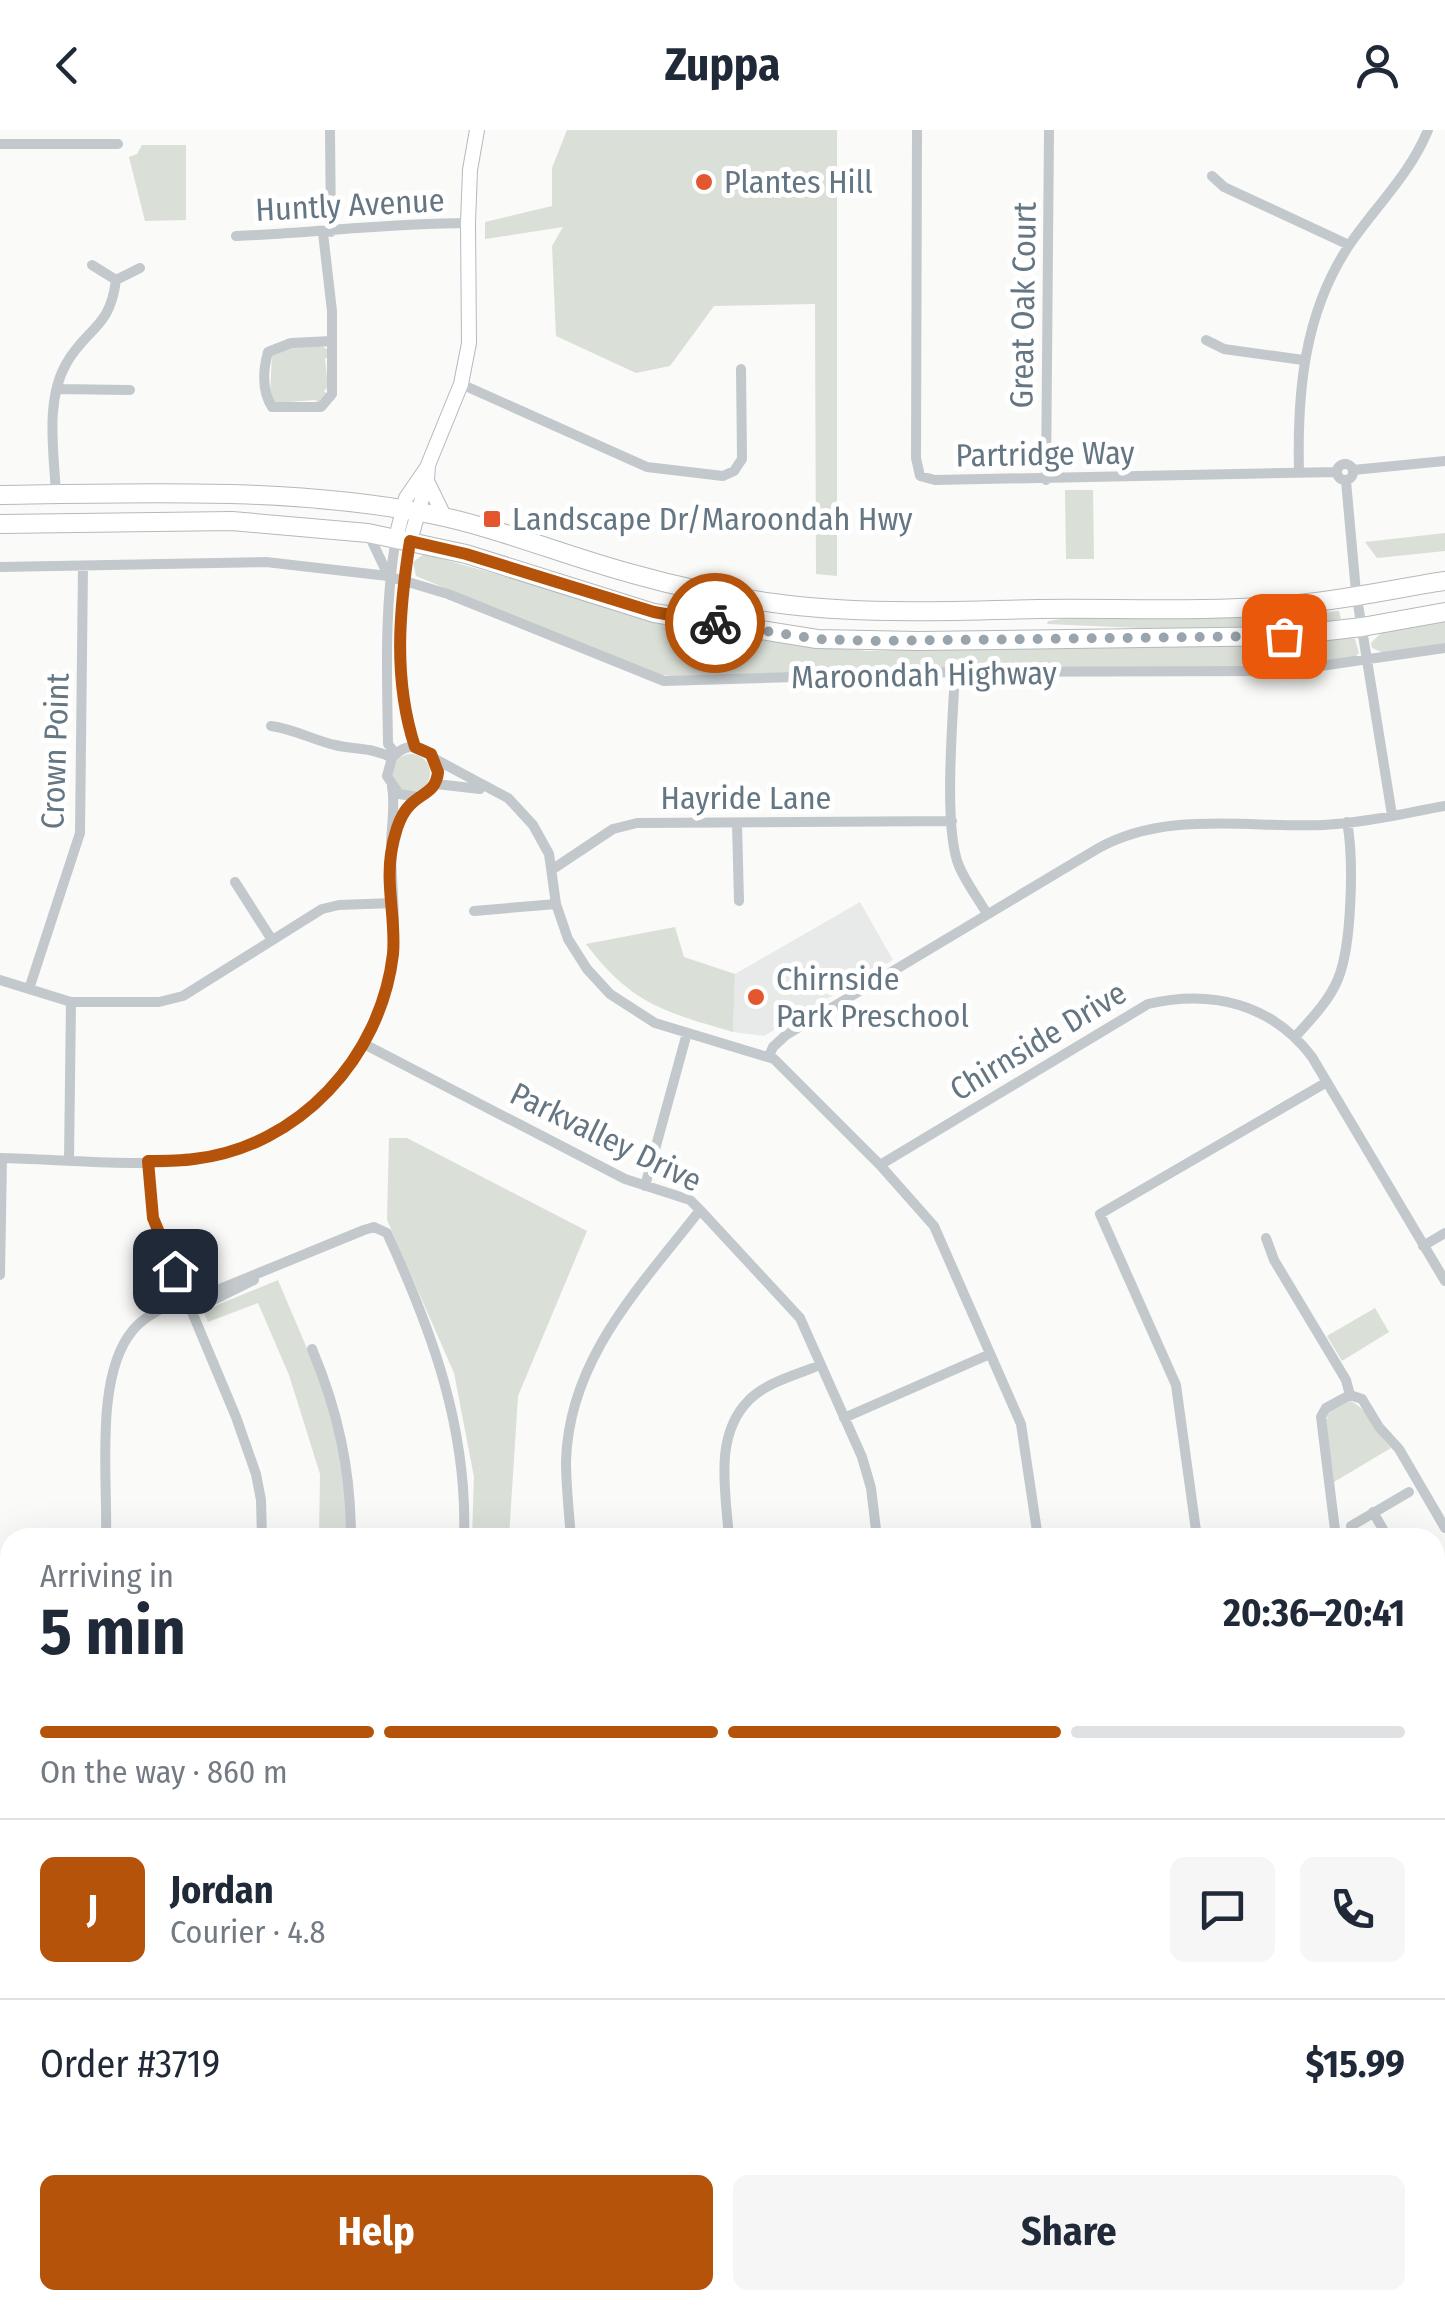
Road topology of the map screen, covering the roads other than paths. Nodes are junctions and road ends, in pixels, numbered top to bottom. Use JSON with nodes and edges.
{"nodes":[{"id":1,"x":330,"y":130,"type":"edge"},
{"id":2,"x":477,"y":130,"type":"edge"},
{"id":3,"x":917,"y":130,"type":"edge"},
{"id":4,"x":1049,"y":130,"type":"edge"},
{"id":5,"x":1428,"y":130,"type":"edge"},
{"id":6,"x":0,"y":144,"type":"edge"},
{"id":7,"x":118,"y":144,"type":"dead end"},
{"id":8,"x":1212,"y":176,"type":"dead end"},
{"id":9,"x":468,"y":223,"type":"junction"},
{"id":10,"x":327,"y":232,"type":"junction"},
{"id":11,"x":236,"y":236,"type":"dead end"},
{"id":12,"x":1349,"y":245,"type":"junction"},
{"id":13,"x":92,"y":265,"type":"dead end"},
{"id":14,"x":140,"y":268,"type":"dead end"},
{"id":15,"x":116,"y":280,"type":"junction"},
{"id":16,"x":1206,"y":340,"type":"dead end"},
{"id":17,"x":332,"y":342,"type":"junction"},
{"id":18,"x":1303,"y":360,"type":"junction"},
{"id":19,"x":741,"y":368,"type":"dead end"},
{"id":20,"x":460,"y":384,"type":"junction"},
{"id":21,"x":58,"y":389,"type":"junction"},
{"id":22,"x":130,"y":390,"type":"dead end"},
{"id":23,"x":1445,"y":461,"type":"edge"},
{"id":24,"x":1299,"y":472,"type":"junction"},
{"id":25,"x":428,"y":473,"type":"junction"},
{"id":26,"x":1345,"y":474,"type":"junction"},
{"id":27,"x":1046,"y":480,"type":"junction"},
{"id":28,"x":56,"y":494,"type":"junction"},
{"id":29,"x":0,"y":495,"type":"edge"},
{"id":30,"x":410,"y":511,"type":"junction"},
{"id":31,"x":445,"y":518,"type":"junction"},
{"id":32,"x":0,"y":524,"type":"edge"},
{"id":33,"x":368,"y":532,"type":"junction"},
{"id":34,"x":403,"y":539,"type":"junction"},
{"id":35,"x":83,"y":566,"type":"junction"},
{"id":36,"x":1,"y":567,"type":"edge"},
{"id":37,"x":388,"y":576,"type":"junction"},
{"id":38,"x":404,"y":580,"type":"junction"},
{"id":39,"x":1445,"y":582,"type":"edge"},
{"id":40,"x":1357,"y":597,"type":"junction"},
{"id":41,"x":1038,"y":610,"type":"junction"},
{"id":42,"x":1445,"y":612,"type":"edge"},
{"id":43,"x":1362,"y":627,"type":"junction"},
{"id":44,"x":1037,"y":640,"type":"junction"},
{"id":45,"x":1445,"y":648,"type":"edge"},
{"id":46,"x":1367,"y":661,"type":"junction"},
{"id":47,"x":955,"y":672,"type":"junction"},
{"id":48,"x":272,"y":726,"type":"dead end"},
{"id":49,"x":415,"y":747,"type":"junction"},
{"id":50,"x":394,"y":756,"type":"junction"},
{"id":51,"x":434,"y":759,"type":"junction"},
{"id":52,"x":436,"y":784,"type":"junction"},
{"id":53,"x":392,"y":787,"type":"junction"},
{"id":54,"x":491,"y":790,"type":"junction"},
{"id":55,"x":419,"y":798,"type":"junction"},
{"id":56,"x":1445,"y":806,"type":"edge"},
{"id":57,"x":1392,"y":815,"type":"junction"},
{"id":58,"x":952,"y":821,"type":"junction"},
{"id":59,"x":1347,"y":822,"type":"junction"},
{"id":60,"x":737,"y":823,"type":"junction"},
{"id":61,"x":390,"y":856,"type":"junction"},
{"id":62,"x":553,"y":868,"type":"junction"},
{"id":63,"x":235,"y":882,"type":"dead end"},
{"id":64,"x":739,"y":902,"type":"dead end"},
{"id":65,"x":392,"y":903,"type":"junction"},
{"id":66,"x":556,"y":904,"type":"junction"},
{"id":67,"x":474,"y":911,"type":"dead end"},
{"id":68,"x":987,"y":914,"type":"junction"},
{"id":69,"x":272,"y":940,"type":"junction"},
{"id":70,"x":0,"y":980,"type":"edge"},
{"id":71,"x":29,"y":988,"type":"junction"},
{"id":72,"x":71,"y":1002,"type":"junction"},
{"id":73,"x":687,"y":1034,"type":"junction"},
{"id":74,"x":1296,"y":1036,"type":"junction"},
{"id":75,"x":364,"y":1044,"type":"junction"},
{"id":76,"x":769,"y":1056,"type":"junction"},
{"id":77,"x":1327,"y":1082,"type":"junction"},
{"id":78,"x":1,"y":1158,"type":"edge"},
{"id":79,"x":70,"y":1160,"type":"junction"},
{"id":80,"x":148,"y":1161,"type":"junction"},
{"id":81,"x":880,"y":1165,"type":"junction"},
{"id":82,"x":644,"y":1186,"type":"junction"},
{"id":83,"x":700,"y":1210,"type":"junction"},
{"id":84,"x":1445,"y":1233,"type":"edge"},
{"id":85,"x":1266,"y":1238,"type":"dead end"},
{"id":86,"x":1424,"y":1246,"type":"junction"},
{"id":87,"x":0,"y":1275,"type":"edge"},
{"id":88,"x":1445,"y":1281,"type":"edge"},
{"id":89,"x":188,"y":1304,"type":"junction"},
{"id":90,"x":990,"y":1354,"type":"junction"},
{"id":91,"x":303,"y":1364,"type":"dead end"},
{"id":92,"x":820,"y":1365,"type":"junction"},
{"id":93,"x":1350,"y":1395,"type":"junction"},
{"id":94,"x":844,"y":1418,"type":"junction"},
{"id":95,"x":1409,"y":1492,"type":"dead end"},
{"id":96,"x":1374,"y":1512,"type":"junction"},
{"id":97,"x":1352,"y":1526,"type":"dead end"},
{"id":98,"x":106,"y":1528,"type":"edge"},
{"id":99,"x":263,"y":1528,"type":"edge"},
{"id":100,"x":350,"y":1528,"type":"edge"},
{"id":101,"x":465,"y":1528,"type":"edge"},
{"id":102,"x":570,"y":1528,"type":"edge"},
{"id":103,"x":728,"y":1528,"type":"edge"},
{"id":104,"x":876,"y":1528,"type":"edge"},
{"id":105,"x":1037,"y":1528,"type":"edge"},
{"id":106,"x":1196,"y":1528,"type":"edge"},
{"id":107,"x":1335,"y":1528,"type":"edge"},
{"id":108,"x":1383,"y":1528,"type":"edge"},
{"id":109,"x":1445,"y":1528,"type":"edge"},
{"id":110,"x":0,"y":1975,"type":"edge"},
{"id":111,"x":0,"y":2007,"type":"edge"}],
"edges":[{"from":1,"to":10,"type":"street"},
{"from":2,"to":9,"type":"street"},
{"from":3,"to":27,"type":"street","name":"Partridge Way"},
{"from":4,"to":27,"type":"street","name":"Great Oak Court"},
{"from":5,"to":12,"type":"street"},
{"from":6,"to":7,"type":"street"},
{"from":8,"to":12,"type":"street"},
{"from":9,"to":10,"type":"street","name":"Huntly Avenue"},
{"from":9,"to":20,"type":"street"},
{"from":10,"to":11,"type":"street","name":"Huntly Avenue"},
{"from":10,"to":17,"type":"street"},
{"from":12,"to":18,"type":"street"},
{"from":13,"to":15,"type":"street"},
{"from":14,"to":15,"type":"street"},
{"from":15,"to":21,"type":"street"},
{"from":16,"to":18,"type":"street"},
{"from":17,"to":17,"type":"street"},
{"from":18,"to":24,"type":"street"},
{"from":19,"to":20,"type":"street"},
{"from":20,"to":25,"type":"street"},
{"from":21,"to":22,"type":"street"},
{"from":21,"to":28,"type":"street"},
{"from":23,"to":26,"type":"street","name":"Partridge Way"},
{"from":24,"to":26,"type":"street","name":"Partridge Way"},
{"from":24,"to":27,"type":"street","name":"Partridge Way"},
{"from":25,"to":30,"type":"street"},
{"from":25,"to":31,"type":"street"},
{"from":26,"to":40,"type":"street"},
{"from":28,"to":29,"type":"highway","name":"Maroondah Highway"},
{"from":28,"to":30,"type":"highway","name":"Maroondah Highway"},
{"from":30,"to":31,"type":"highway","name":"Maroondah Highway"},
{"from":30,"to":34,"type":"street"},
{"from":31,"to":41,"type":"highway","name":"Maroondah Highway"},
{"from":32,"to":33,"type":"highway","name":"Maroondah Highway"},
{"from":33,"to":34,"type":"highway","name":"Maroondah Highway"},
{"from":33,"to":37,"type":"street"},
{"from":34,"to":37,"type":"street"},
{"from":34,"to":38,"type":"street"},
{"from":34,"to":44,"type":"highway","name":"Maroondah Highway"},
{"from":35,"to":36,"type":"street","name":"Maroondah Highway"},
{"from":35,"to":37,"type":"street","name":"Maroondah Highway"},
{"from":35,"to":71,"type":"street","name":"Crown Point"},
{"from":37,"to":38,"type":"street","name":"Maroondah Highway"},
{"from":37,"to":50,"type":"street"},
{"from":38,"to":47,"type":"street","name":"Maroondah Highway"},
{"from":38,"to":49,"type":"street"},
{"from":39,"to":40,"type":"highway","name":"Maroondah Highway"},
{"from":40,"to":41,"type":"highway","name":"Maroondah Highway"},
{"from":40,"to":43,"type":"street"},
{"from":41,"to":44,"type":"highway"},
{"from":42,"to":43,"type":"highway","name":"Maroondah Highway"},
{"from":43,"to":44,"type":"highway","name":"Maroondah Highway"},
{"from":43,"to":46,"type":"street"},
{"from":45,"to":46,"type":"street","name":"Maroondah Highway"},
{"from":46,"to":47,"type":"street","name":"Maroondah Highway"},
{"from":46,"to":57,"type":"street"},
{"from":47,"to":58,"type":"street"},
{"from":48,"to":50,"type":"street"},
{"from":49,"to":50,"type":"street"},
{"from":49,"to":51,"type":"street"},
{"from":50,"to":53,"type":"street"},
{"from":51,"to":52,"type":"street"},
{"from":51,"to":54,"type":"street"},
{"from":52,"to":54,"type":"street"},
{"from":52,"to":55,"type":"street"},
{"from":53,"to":55,"type":"street"},
{"from":53,"to":61,"type":"street"},
{"from":54,"to":62,"type":"street"},
{"from":55,"to":61,"type":"street"},
{"from":56,"to":57,"type":"street"},
{"from":57,"to":59,"type":"street"},
{"from":58,"to":60,"type":"street","name":"Hayride Lane"},
{"from":58,"to":68,"type":"street"},
{"from":59,"to":68,"type":"street"},
{"from":59,"to":74,"type":"street"},
{"from":60,"to":62,"type":"street","name":"Hayride Lane"},
{"from":60,"to":64,"type":"street"},
{"from":61,"to":65,"type":"street"},
{"from":62,"to":66,"type":"street"},
{"from":63,"to":69,"type":"street"},
{"from":65,"to":69,"type":"street"},
{"from":65,"to":75,"type":"street"},
{"from":66,"to":67,"type":"street"},
{"from":66,"to":73,"type":"street"},
{"from":68,"to":76,"type":"street"},
{"from":69,"to":72,"type":"street"},
{"from":70,"to":71,"type":"street"},
{"from":71,"to":72,"type":"street"},
{"from":72,"to":79,"type":"street"},
{"from":73,"to":76,"type":"street"},
{"from":73,"to":82,"type":"street"},
{"from":74,"to":77,"type":"street","name":"Chirnside Drive"},
{"from":74,"to":81,"type":"street","name":"Chirnside Drive"},
{"from":75,"to":80,"type":"street"},
{"from":75,"to":82,"type":"street","name":"Parkvalley Drive"},
{"from":76,"to":81,"type":"street"},
{"from":77,"to":86,"type":"street","name":"Chirnside Drive"},
{"from":77,"to":106,"type":"street"},
{"from":78,"to":79,"type":"street"},
{"from":78,"to":87,"type":"street"},
{"from":79,"to":80,"type":"street"},
{"from":80,"to":89,"type":"street"},
{"from":81,"to":90,"type":"street"},
{"from":82,"to":83,"type":"street","name":"Parkvalley Drive"},
{"from":83,"to":92,"type":"street","name":"Parkvalley Drive"},
{"from":83,"to":102,"type":"street"},
{"from":84,"to":86,"type":"street"},
{"from":85,"to":93,"type":"street"},
{"from":86,"to":88,"type":"street","name":"Chirnside Drive"},
{"from":89,"to":98,"type":"street"},
{"from":89,"to":99,"type":"street"},
{"from":89,"to":101,"type":"street"},
{"from":90,"to":94,"type":"street"},
{"from":90,"to":105,"type":"street"},
{"from":91,"to":100,"type":"street"},
{"from":92,"to":94,"type":"street","name":"Parkvalley Drive"},
{"from":92,"to":103,"type":"street"},
{"from":93,"to":107,"type":"street"},
{"from":93,"to":109,"type":"street"},
{"from":94,"to":104,"type":"street","name":"Parkvalley Drive"},
{"from":95,"to":96,"type":"street"},
{"from":96,"to":97,"type":"street"},
{"from":96,"to":108,"type":"street"},
{"from":110,"to":111,"type":"street"}]}
